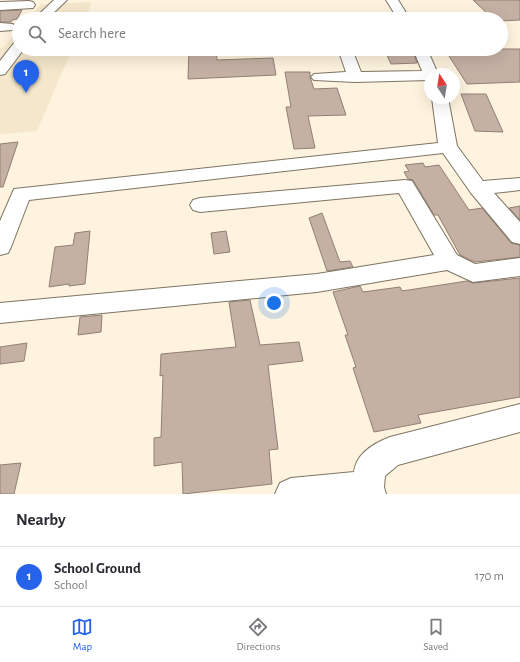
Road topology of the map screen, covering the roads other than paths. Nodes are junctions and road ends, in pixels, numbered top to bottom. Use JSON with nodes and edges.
{"nodes":[{"id":1,"x":61,"y":0,"type":"edge"},
{"id":2,"x":392,"y":0,"type":"edge"},
{"id":3,"x":29,"y":5,"type":"dead end"},
{"id":4,"x":0,"y":6,"type":"edge"},
{"id":5,"x":48,"y":12,"type":"edge"},
{"id":6,"x":400,"y":12,"type":"edge"},
{"id":7,"x":12,"y":56,"type":"edge"},
{"id":8,"x":348,"y":56,"type":"edge"},
{"id":9,"x":423,"y":56,"type":"edge"},
{"id":10,"x":428,"y":68,"type":"edge"},
{"id":11,"x":0,"y":72,"type":"edge"},
{"id":12,"x":424,"y":74,"type":"edge"},
{"id":13,"x":319,"y":77,"type":"dead end"},
{"id":14,"x":355,"y":77,"type":"junction"},
{"id":15,"x":441,"y":104,"type":"edge"},
{"id":16,"x":448,"y":146,"type":"junction"},
{"id":17,"x":520,"y":184,"type":"edge"},
{"id":18,"x":478,"y":188,"type":"junction"},
{"id":19,"x":200,"y":205,"type":"dead end"},
{"id":20,"x":520,"y":236,"type":"edge"},
{"id":21,"x":0,"y":247,"type":"edge"},
{"id":22,"x":449,"y":261,"type":"junction"},
{"id":23,"x":520,"y":267,"type":"edge"},
{"id":24,"x":0,"y":313,"type":"edge"},
{"id":25,"x":520,"y":418,"type":"edge"},
{"id":26,"x":369,"y":490,"type":"edge"},
{"id":27,"x":291,"y":494,"type":"edge"}],
"edges":[{"from":1,"to":5,"type":"street"},
{"from":2,"to":6,"type":"street"},
{"from":3,"to":4,"type":"street"},
{"from":7,"to":11,"type":"street"},
{"from":8,"to":14,"type":"street"},
{"from":9,"to":10,"type":"street"},
{"from":12,"to":14,"type":"street"},
{"from":13,"to":14,"type":"street"},
{"from":15,"to":16,"type":"street"},
{"from":16,"to":18,"type":"street"},
{"from":16,"to":21,"type":"street"},
{"from":17,"to":18,"type":"street"},
{"from":18,"to":20,"type":"street"},
{"from":19,"to":22,"type":"street"},
{"from":22,"to":23,"type":"street"},
{"from":22,"to":24,"type":"street"},
{"from":25,"to":26,"type":"street"},
{"from":26,"to":27,"type":"street"}]}
